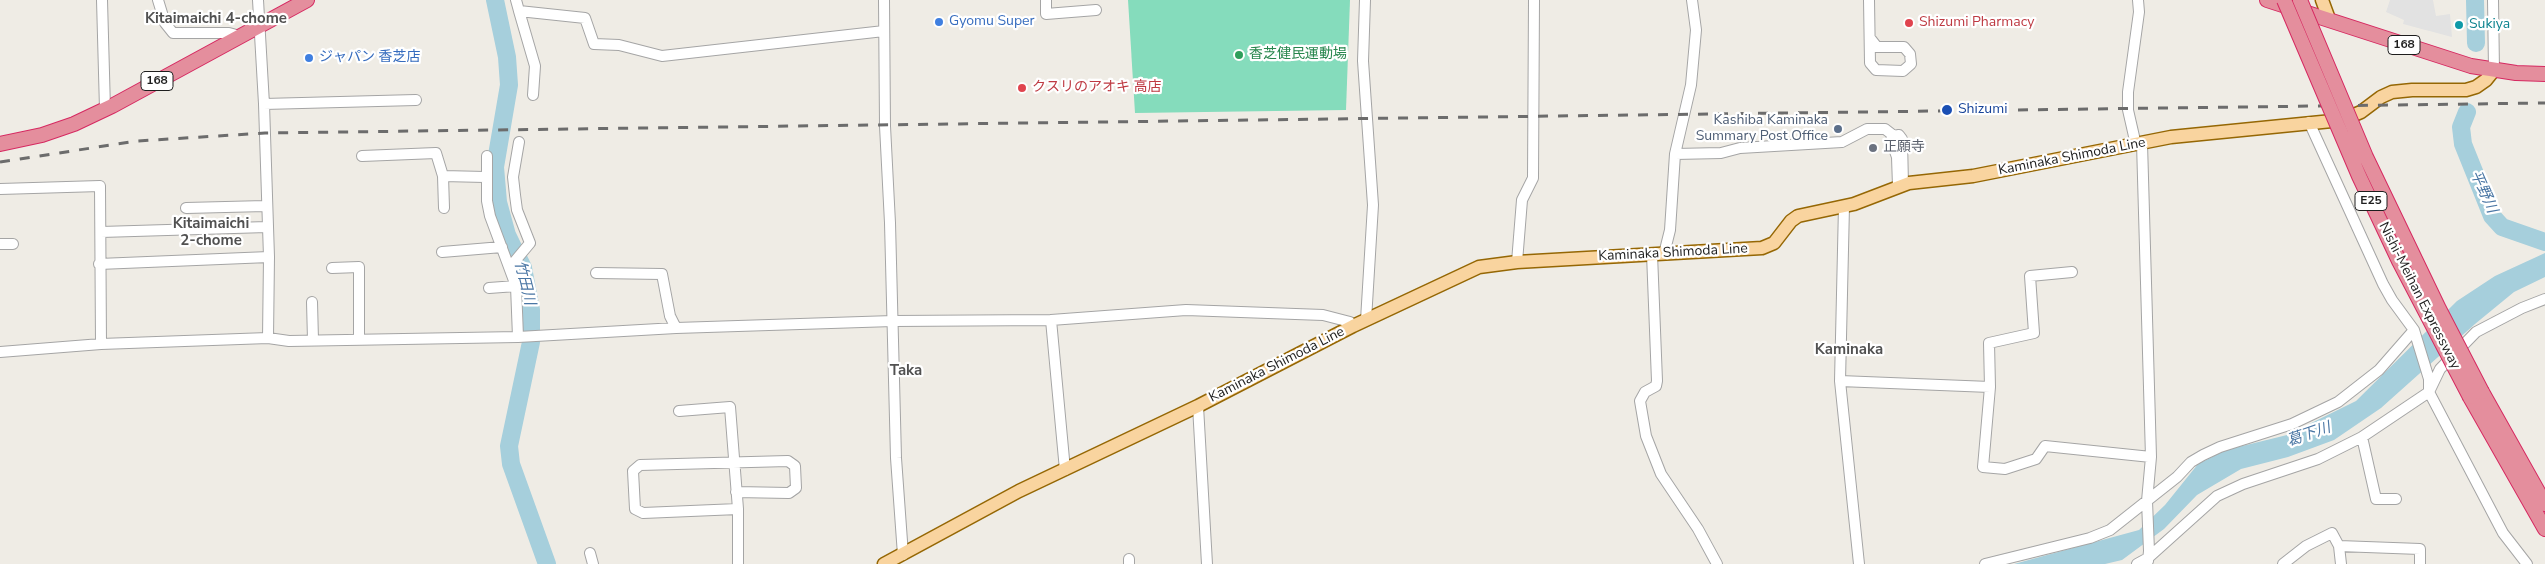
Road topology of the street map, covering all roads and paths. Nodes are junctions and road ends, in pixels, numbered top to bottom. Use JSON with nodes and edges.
{"nodes":[{"id":1,"x":102,"y":0,"type":"edge"},
{"id":2,"x":158,"y":0,"type":"edge"},
{"id":3,"x":258,"y":0,"type":"edge"},
{"id":4,"x":307,"y":0,"type":"edge"},
{"id":5,"x":516,"y":0,"type":"edge"},
{"id":6,"x":884,"y":0,"type":"edge"},
{"id":7,"x":1046,"y":0,"type":"edge"},
{"id":8,"x":1365,"y":0,"type":"edge"},
{"id":9,"x":1534,"y":0,"type":"edge"},
{"id":10,"x":1692,"y":0,"type":"edge"},
{"id":11,"x":1869,"y":0,"type":"edge"},
{"id":12,"x":2138,"y":0,"type":"edge"},
{"id":13,"x":2267,"y":0,"type":"edge"},
{"id":14,"x":2284,"y":0,"type":"edge"},
{"id":15,"x":2300,"y":0,"type":"edge"},
{"id":16,"x":2322,"y":0,"type":"edge"},
{"id":17,"x":2493,"y":0,"type":"edge"},
{"id":18,"x":1096,"y":10,"type":"dead end"},
{"id":19,"x":519,"y":11,"type":"junction"},
{"id":20,"x":2329,"y":18,"type":"junction"},
{"id":21,"x":260,"y":26,"type":"junction"},
{"id":22,"x":884,"y":31,"type":"junction"},
{"id":23,"x":240,"y":36,"type":"junction"},
{"id":24,"x":1870,"y":38,"type":"junction"},
{"id":25,"x":2494,"y":70,"type":"junction"},
{"id":26,"x":2545,"y":74,"type":"edge"},
{"id":27,"x":533,"y":95,"type":"dead end"},
{"id":28,"x":416,"y":100,"type":"dead end"},
{"id":29,"x":264,"y":104,"type":"junction"},
{"id":30,"x":106,"y":109,"type":"junction"},
{"id":31,"x":2309,"y":122,"type":"junction"},
{"id":32,"x":519,"y":142,"type":"dead end"},
{"id":33,"x":0,"y":144,"type":"edge"},
{"id":34,"x":2139,"y":144,"type":"junction"},
{"id":35,"x":1675,"y":154,"type":"junction"},
{"id":36,"x":362,"y":156,"type":"dead end"},
{"id":37,"x":487,"y":156,"type":"dead end"},
{"id":38,"x":443,"y":176,"type":"junction"},
{"id":39,"x":485,"y":177,"type":"junction"},
{"id":40,"x":1900,"y":185,"type":"junction"},
{"id":41,"x":0,"y":189,"type":"edge"},
{"id":42,"x":266,"y":206,"type":"junction"},
{"id":43,"x":1844,"y":206,"type":"junction"},
{"id":44,"x":186,"y":208,"type":"dead end"},
{"id":45,"x":444,"y":208,"type":"dead end"},
{"id":46,"x":267,"y":227,"type":"junction"},
{"id":47,"x":101,"y":232,"type":"junction"},
{"id":48,"x":0,"y":244,"type":"edge"},
{"id":49,"x":13,"y":244,"type":"dead end"},
{"id":50,"x":502,"y":247,"type":"junction"},
{"id":51,"x":442,"y":252,"type":"dead end"},
{"id":52,"x":1658,"y":254,"type":"junction"},
{"id":53,"x":269,"y":257,"type":"junction"},
{"id":54,"x":1517,"y":262,"type":"junction"},
{"id":55,"x":99,"y":264,"type":"junction"},
{"id":56,"x":511,"y":265,"type":"junction"},
{"id":57,"x":332,"y":268,"type":"dead end"},
{"id":58,"x":2072,"y":272,"type":"dead end"},
{"id":59,"x":596,"y":273,"type":"dead end"},
{"id":60,"x":516,"y":286,"type":"junction"},
{"id":61,"x":489,"y":288,"type":"dead end"},
{"id":62,"x":2545,"y":299,"type":"edge"},
{"id":63,"x":312,"y":302,"type":"dead end"},
{"id":64,"x":1051,"y":320,"type":"junction"},
{"id":65,"x":1366,"y":320,"type":"junction"},
{"id":66,"x":893,"y":321,"type":"junction"},
{"id":67,"x":1353,"y":326,"type":"junction"},
{"id":68,"x":676,"y":328,"type":"junction"},
{"id":69,"x":2415,"y":333,"type":"junction"},
{"id":70,"x":519,"y":337,"type":"junction"},
{"id":71,"x":268,"y":338,"type":"junction"},
{"id":72,"x":313,"y":340,"type":"junction"},
{"id":73,"x":359,"y":340,"type":"junction"},
{"id":74,"x":101,"y":344,"type":"junction"},
{"id":75,"x":0,"y":352,"type":"edge"},
{"id":76,"x":1840,"y":381,"type":"junction"},
{"id":77,"x":1990,"y":387,"type":"junction"},
{"id":78,"x":2429,"y":392,"type":"junction"},
{"id":79,"x":2476,"y":394,"type":"junction"},
{"id":80,"x":1198,"y":406,"type":"junction"},
{"id":81,"x":679,"y":410,"type":"dead end"},
{"id":82,"x":2362,"y":437,"type":"junction"},
{"id":83,"x":2150,"y":456,"type":"junction"},
{"id":84,"x":735,"y":462,"type":"junction"},
{"id":85,"x":1065,"y":470,"type":"junction"},
{"id":86,"x":736,"y":492,"type":"junction"},
{"id":87,"x":2396,"y":499,"type":"dead end"},
{"id":88,"x":2147,"y":501,"type":"junction"},
{"id":89,"x":2545,"y":504,"type":"edge"},
{"id":90,"x":738,"y":508,"type":"junction"},
{"id":91,"x":2545,"y":529,"type":"edge"},
{"id":92,"x":2339,"y":546,"type":"junction"},
{"id":93,"x":590,"y":553,"type":"dead end"},
{"id":94,"x":903,"y":555,"type":"junction"},
{"id":95,"x":2148,"y":558,"type":"edge"},
{"id":96,"x":593,"y":564,"type":"edge"},
{"id":97,"x":738,"y":564,"type":"edge"},
{"id":98,"x":884,"y":564,"type":"edge"},
{"id":99,"x":1207,"y":564,"type":"edge"},
{"id":100,"x":1717,"y":564,"type":"edge"},
{"id":101,"x":1859,"y":564,"type":"edge"},
{"id":102,"x":1985,"y":564,"type":"edge"},
{"id":103,"x":2138,"y":564,"type":"edge"},
{"id":104,"x":2284,"y":564,"type":"edge"},
{"id":105,"x":2341,"y":564,"type":"edge"},
{"id":106,"x":2420,"y":564,"type":"edge"},
{"id":107,"x":2527,"y":564,"type":"edge"}],
"edges":[{"from":1,"to":30,"type":"street"},
{"from":2,"to":23,"type":"street"},
{"from":3,"to":21,"type":"street"},
{"from":4,"to":21,"type":"highway","number":"168"},
{"from":5,"to":19,"type":"street"},
{"from":6,"to":22,"type":"street"},
{"from":7,"to":18,"type":"street"},
{"from":8,"to":65,"type":"street"},
{"from":9,"to":54,"type":"street"},
{"from":10,"to":35,"type":"street"},
{"from":11,"to":24,"type":"street"},
{"from":12,"to":34,"type":"street"},
{"from":13,"to":20,"type":"highway","number":"168"},
{"from":14,"to":79,"type":"highway","name":"Nishi-Meihan Expressway","number":"E25","bridge":true},
{"from":15,"to":79,"type":"highway","name":"Nishi-Meihan Expressway","number":"E25","bridge":true},
{"from":16,"to":20,"type":"main road"},
{"from":17,"to":25,"type":"street"},
{"from":19,"to":22,"type":"street"},
{"from":19,"to":27,"type":"street"},
{"from":20,"to":25,"type":"highway","number":"168"},
{"from":21,"to":23,"type":"highway","number":"168"},
{"from":21,"to":29,"type":"street"},
{"from":22,"to":66,"type":"street"},
{"from":23,"to":30,"type":"highway","number":"168"},
{"from":24,"to":24,"type":"street"},
{"from":25,"to":26,"type":"highway","number":"168"},
{"from":25,"to":31,"type":"main road","name":"Kaminaka Shimoda Line"},
{"from":28,"to":29,"type":"street"},
{"from":29,"to":42,"type":"street"},
{"from":30,"to":33,"type":"highway","number":"168"},
{"from":31,"to":34,"type":"main road","name":"Kaminaka Shimoda Line"},
{"from":31,"to":69,"type":"street"},
{"from":32,"to":56,"type":"street"},
{"from":34,"to":40,"type":"main road","name":"Kaminaka Shimoda Line"},
{"from":34,"to":83,"type":"street"},
{"from":35,"to":40,"type":"street"},
{"from":35,"to":52,"type":"street"},
{"from":36,"to":38,"type":"street"},
{"from":37,"to":39,"type":"street"},
{"from":38,"to":39,"type":"street"},
{"from":38,"to":45,"type":"street"},
{"from":39,"to":50,"type":"street"},
{"from":40,"to":43,"type":"main road","name":"Kaminaka Shimoda Line"},
{"from":41,"to":47,"type":"street"},
{"from":42,"to":44,"type":"street"},
{"from":42,"to":46,"type":"street"},
{"from":43,"to":52,"type":"main road","name":"Kaminaka Shimoda Line"},
{"from":43,"to":76,"type":"street"},
{"from":46,"to":47,"type":"street"},
{"from":46,"to":53,"type":"street"},
{"from":47,"to":55,"type":"street"},
{"from":48,"to":49,"type":"street"},
{"from":50,"to":51,"type":"street"},
{"from":50,"to":56,"type":"street"},
{"from":52,"to":54,"type":"main road","name":"Kaminaka Shimoda Line"},
{"from":52,"to":100,"type":"street"},
{"from":53,"to":55,"type":"street"},
{"from":53,"to":71,"type":"street"},
{"from":54,"to":65,"type":"main road","name":"Kaminaka Shimoda Line"},
{"from":55,"to":74,"type":"street"},
{"from":56,"to":60,"type":"street"},
{"from":57,"to":73,"type":"street"},
{"from":58,"to":77,"type":"street"},
{"from":59,"to":68,"type":"street"},
{"from":60,"to":61,"type":"street"},
{"from":60,"to":70,"type":"street"},
{"from":62,"to":78,"type":"street"},
{"from":63,"to":72,"type":"street"},
{"from":64,"to":66,"type":"street"},
{"from":64,"to":67,"type":"street"},
{"from":64,"to":85,"type":"street"},
{"from":65,"to":67,"type":"main road","name":"Kaminaka Shimoda Line"},
{"from":66,"to":68,"type":"street"},
{"from":66,"to":94,"type":"street"},
{"from":67,"to":80,"type":"main road","name":"Kaminaka Shimoda Line"},
{"from":68,"to":70,"type":"street"},
{"from":69,"to":78,"type":"street"},
{"from":69,"to":88,"type":"street"},
{"from":70,"to":73,"type":"street"},
{"from":71,"to":72,"type":"street"},
{"from":71,"to":74,"type":"street"},
{"from":72,"to":73,"type":"street"},
{"from":74,"to":75,"type":"street"},
{"from":76,"to":77,"type":"street"},
{"from":76,"to":101,"type":"street"},
{"from":77,"to":83,"type":"street"},
{"from":78,"to":82,"type":"street"},
{"from":78,"to":107,"type":"street"},
{"from":79,"to":89,"type":"highway","name":"Nishi-Meihan Expressway","number":"E25"},
{"from":79,"to":91,"type":"highway","name":"Nishi-Meihan Expressway","number":"E25"},
{"from":80,"to":85,"type":"main road","name":"Kaminaka Shimoda Line"},
{"from":80,"to":99,"type":"street"},
{"from":81,"to":84,"type":"street"},
{"from":82,"to":87,"type":"street"},
{"from":82,"to":95,"type":"street"},
{"from":83,"to":88,"type":"street"},
{"from":84,"to":86,"type":"street"},
{"from":84,"to":86,"type":"street"},
{"from":84,"to":90,"type":"street"},
{"from":85,"to":94,"type":"main road","name":"Kaminaka Shimoda Line"},
{"from":86,"to":90,"type":"street"},
{"from":88,"to":95,"type":"street"},
{"from":88,"to":102,"type":"street"},
{"from":90,"to":97,"type":"street"},
{"from":92,"to":104,"type":"street"},
{"from":92,"to":105,"type":"street"},
{"from":92,"to":106,"type":"street"},
{"from":93,"to":96,"type":"street"},
{"from":94,"to":98,"type":"main road","name":"Kaminaka Shimoda Line"},
{"from":95,"to":103,"type":"street"}]}
